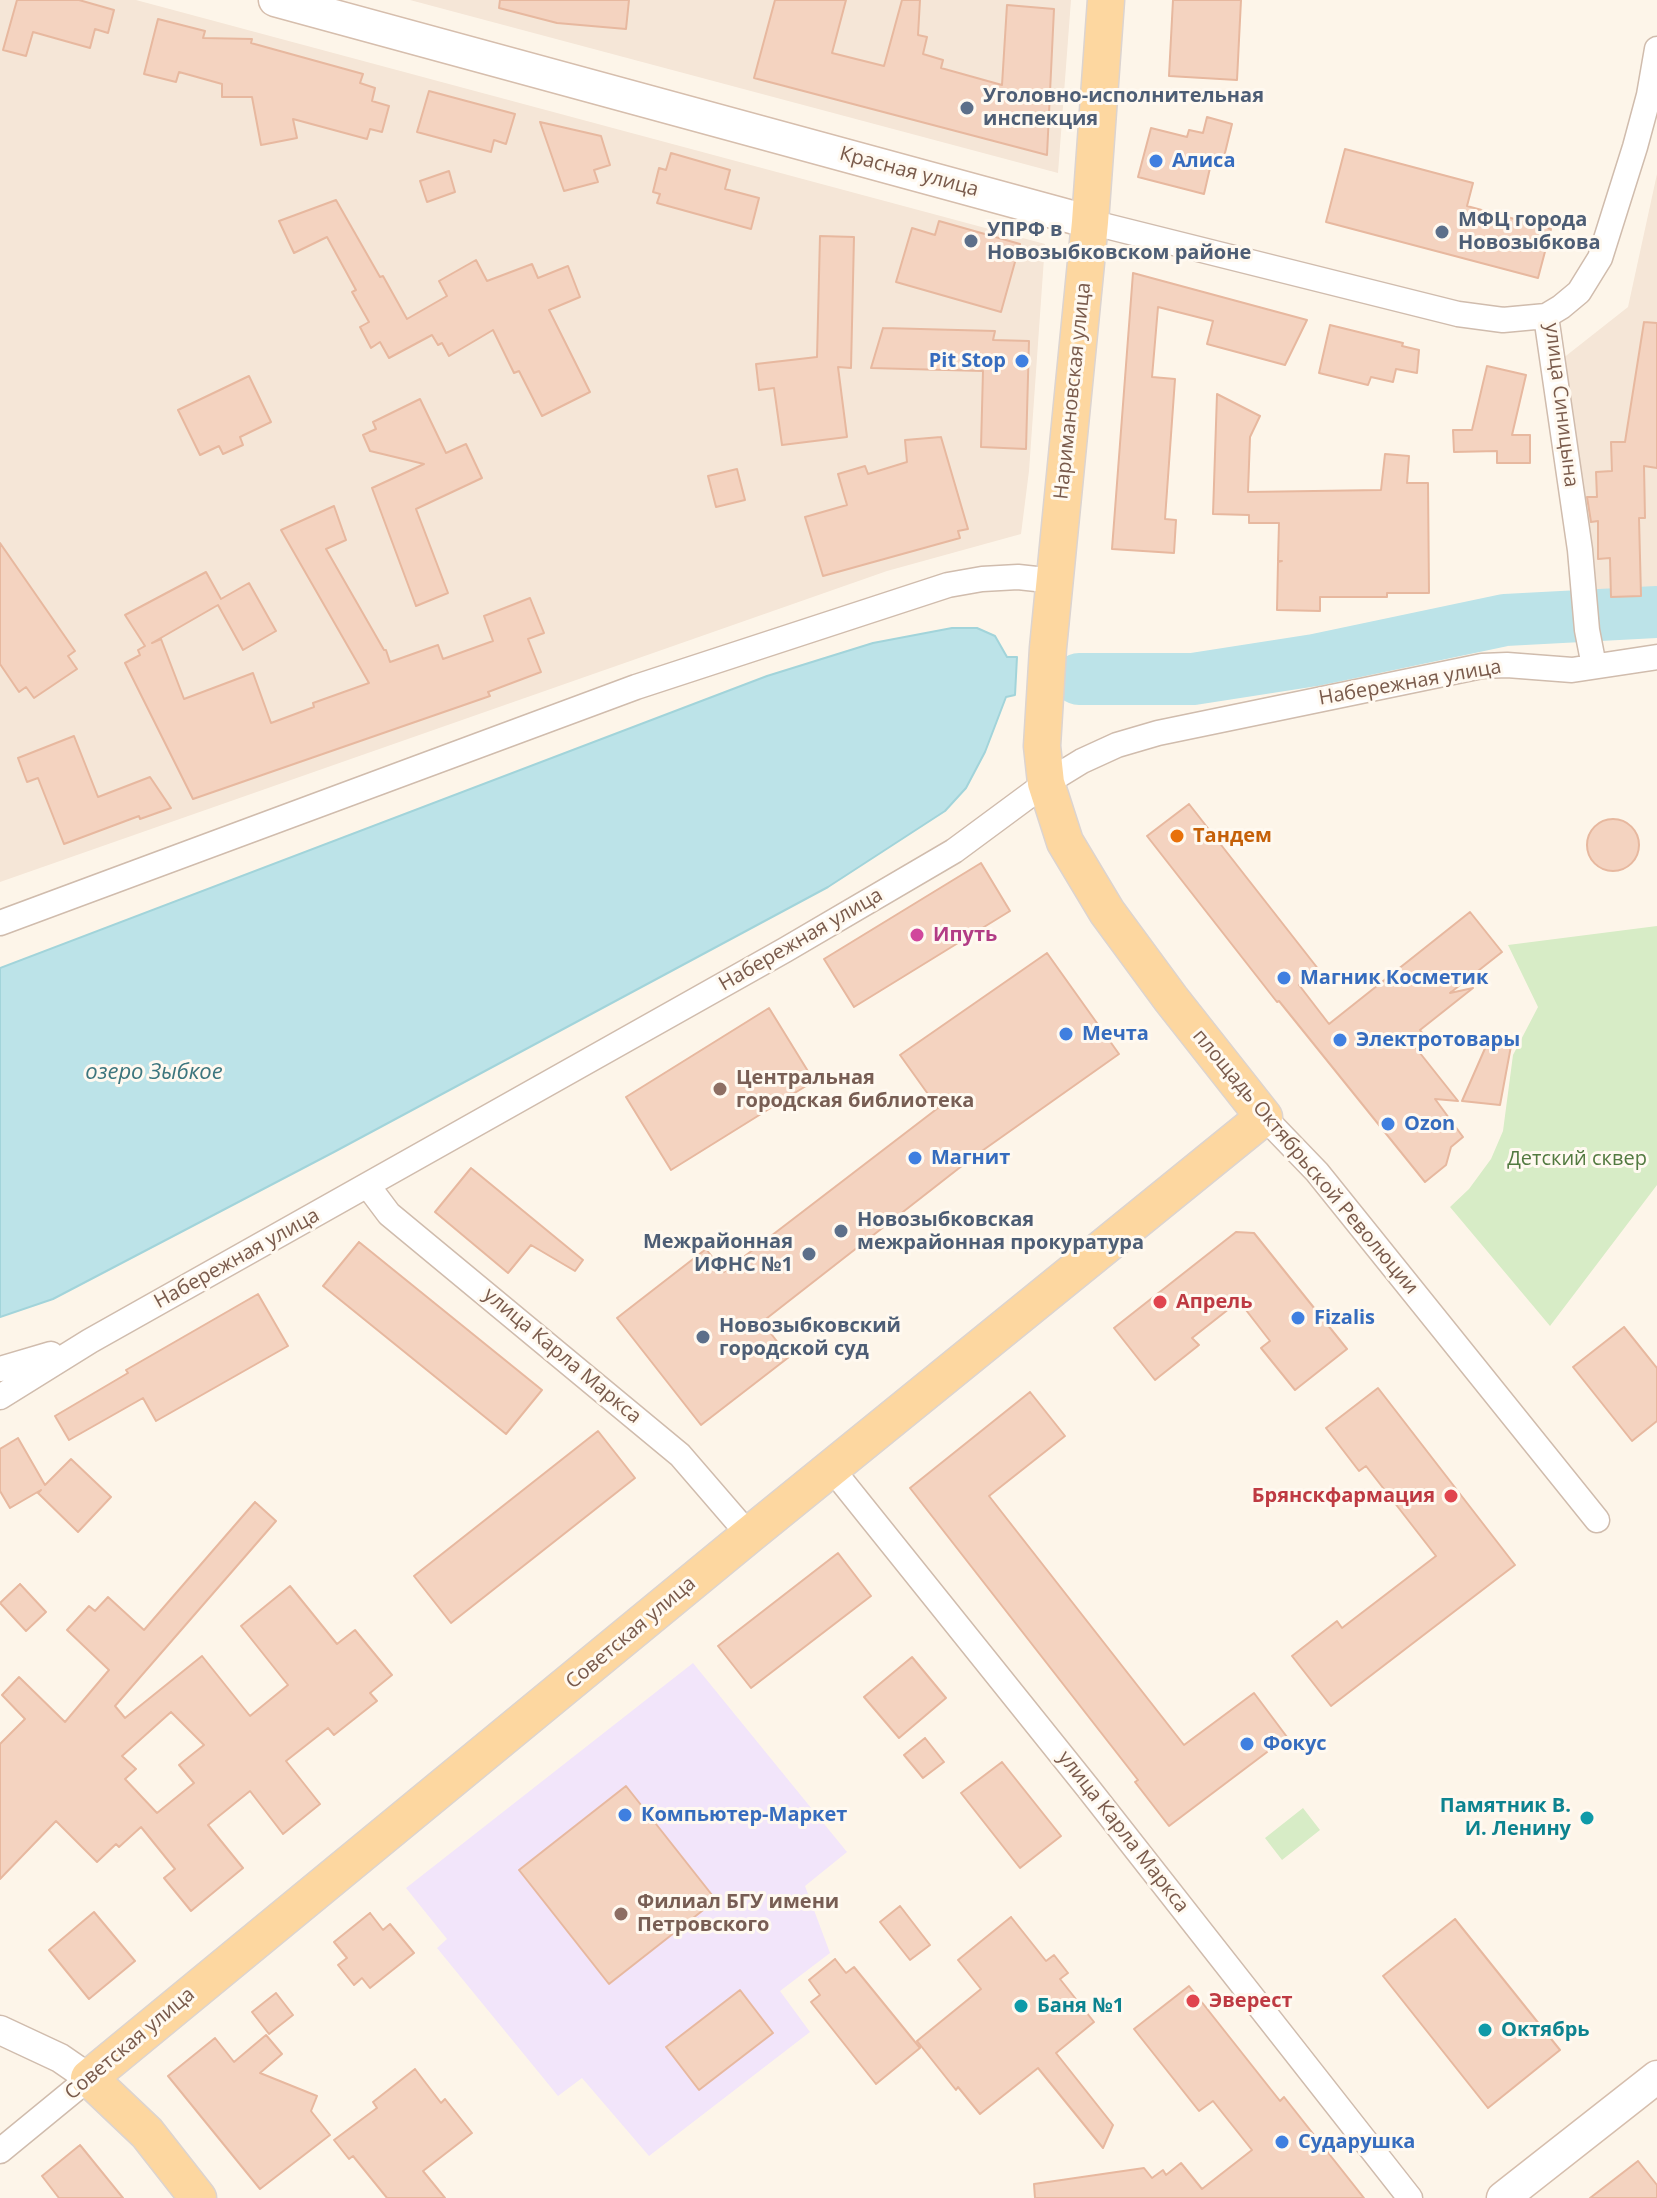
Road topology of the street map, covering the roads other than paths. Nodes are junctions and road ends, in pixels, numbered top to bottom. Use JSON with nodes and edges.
{"nodes":[{"id":1,"x":275,"y":0,"type":"edge"},
{"id":2,"x":1106,"y":0,"type":"edge"},
{"id":3,"x":1657,"y":49,"type":"edge"},
{"id":4,"x":1090,"y":222,"type":"junction"},
{"id":5,"x":1546,"y":316,"type":"junction"},
{"id":6,"x":1055,"y":581,"type":"junction"},
{"id":7,"x":1657,"y":657,"type":"edge"},
{"id":8,"x":1594,"y":666,"type":"junction"},
{"id":9,"x":1046,"y":783,"type":"junction"},
{"id":10,"x":0,"y":923,"type":"edge"},
{"id":11,"x":1264,"y":1117,"type":"junction"},
{"id":12,"x":368,"y":1186,"type":"junction"},
{"id":13,"x":90,"y":1341,"type":"junction"},
{"id":14,"x":0,"y":1369,"type":"edge"},
{"id":15,"x":0,"y":1397,"type":"edge"},
{"id":16,"x":832,"y":1469,"type":"junction"},
{"id":17,"x":1597,"y":1520,"type":"dead end"},
{"id":18,"x":749,"y":1535,"type":"junction"},
{"id":19,"x":0,"y":2030,"type":"edge"},
{"id":20,"x":1657,"y":2077,"type":"edge"},
{"id":21,"x":89,"y":2078,"type":"junction"},
{"id":22,"x":0,"y":2151,"type":"edge"},
{"id":23,"x":198,"y":2198,"type":"edge"},
{"id":24,"x":1410,"y":2198,"type":"edge"},
{"id":25,"x":1503,"y":2198,"type":"edge"}],
"edges":[{"from":1,"to":4,"type":"main road","name":"Красная улица"},
{"from":2,"to":4,"type":"main road","name":"Наримановская улица"},
{"from":3,"to":5,"type":"street","name":"улица Синицына"},
{"from":4,"to":5,"type":"street","name":"Красная улица"},
{"from":4,"to":6,"type":"main road","name":"Наримановская улица"},
{"from":5,"to":8,"type":"street","name":"улица Синицына"},
{"from":6,"to":9,"type":"main road","name":"Наримановская улица"},
{"from":6,"to":10,"type":"street"},
{"from":7,"to":8,"type":"street","name":"Набережная улица"},
{"from":8,"to":9,"type":"street","name":"Набережная улица"},
{"from":9,"to":11,"type":"main road","name":"площадь Октябрьской Революции"},
{"from":9,"to":12,"type":"street","name":"Набережная улица"},
{"from":11,"to":16,"type":"main road","name":"Советская улица"},
{"from":11,"to":17,"type":"street","name":"площадь Октябрьской Революции"},
{"from":12,"to":13,"type":"street","name":"Набережная улица"},
{"from":12,"to":18,"type":"street","name":"улица Карла Маркса"},
{"from":13,"to":14,"type":"street"},
{"from":13,"to":15,"type":"street","name":"Набережная улица"},
{"from":16,"to":18,"type":"main road","name":"Советская улица"},
{"from":16,"to":24,"type":"street","name":"улица Карла Маркса"},
{"from":18,"to":21,"type":"main road","name":"Советская улица"},
{"from":19,"to":21,"type":"street"},
{"from":20,"to":25,"type":"main road"},
{"from":21,"to":22,"type":"street","name":"Советская улица"},
{"from":21,"to":23,"type":"main road"}]}
